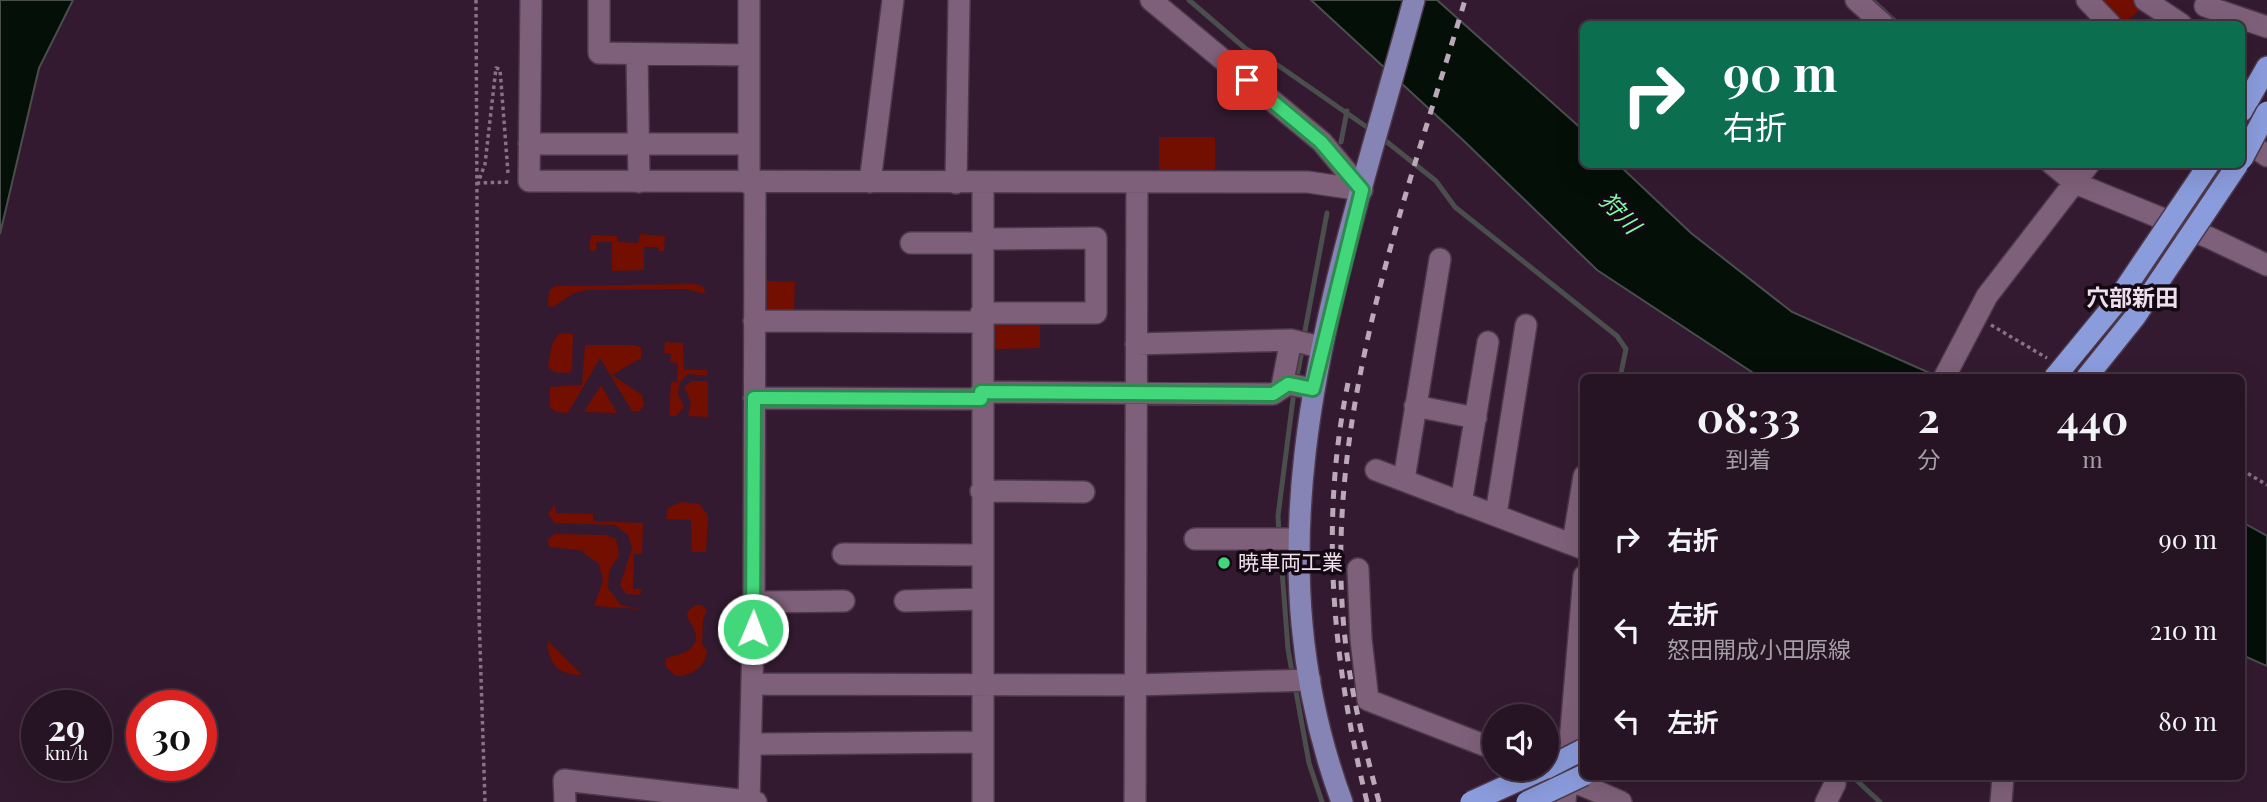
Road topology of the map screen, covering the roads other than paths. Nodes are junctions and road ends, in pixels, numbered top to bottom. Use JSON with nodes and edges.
{"nodes":[{"id":1,"x":531,"y":0,"type":"edge"},
{"id":2,"x":599,"y":0,"type":"edge"},
{"id":3,"x":749,"y":0,"type":"edge"},
{"id":4,"x":893,"y":0,"type":"edge"},
{"id":5,"x":958,"y":0,"type":"edge"},
{"id":6,"x":1151,"y":0,"type":"edge"},
{"id":7,"x":1413,"y":0,"type":"edge"},
{"id":8,"x":1857,"y":0,"type":"edge"},
{"id":9,"x":2087,"y":0,"type":"edge"},
{"id":10,"x":2145,"y":0,"type":"edge"},
{"id":11,"x":2207,"y":3,"type":"edge"},
{"id":12,"x":1879,"y":21,"type":"edge"},
{"id":13,"x":2107,"y":21,"type":"edge"},
{"id":14,"x":2176,"y":21,"type":"edge"},
{"id":15,"x":2194,"y":21,"type":"edge"},
{"id":16,"x":2267,"y":27,"type":"edge"},
{"id":17,"x":637,"y":54,"type":"junction"},
{"id":18,"x":749,"y":55,"type":"junction"},
{"id":19,"x":2267,"y":67,"type":"edge"},
{"id":20,"x":2245,"y":106,"type":"edge"},
{"id":21,"x":2267,"y":112,"type":"edge"},
{"id":22,"x":2245,"y":140,"type":"edge"},
{"id":23,"x":529,"y":144,"type":"junction"},
{"id":24,"x":639,"y":144,"type":"junction"},
{"id":25,"x":749,"y":144,"type":"junction"},
{"id":26,"x":2245,"y":153,"type":"edge"},
{"id":27,"x":2267,"y":156,"type":"edge"},
{"id":28,"x":2057,"y":168,"type":"edge"},
{"id":29,"x":2087,"y":168,"type":"edge"},
{"id":30,"x":2206,"y":168,"type":"edge"},
{"id":31,"x":2235,"y":168,"type":"edge"},
{"id":32,"x":639,"y":182,"type":"junction"},
{"id":33,"x":870,"y":182,"type":"junction"},
{"id":34,"x":752,"y":183,"type":"junction"},
{"id":35,"x":956,"y":183,"type":"junction"},
{"id":36,"x":1137,"y":183,"type":"junction"},
{"id":37,"x":2076,"y":183,"type":"junction"},
{"id":38,"x":983,"y":184,"type":"junction"},
{"id":39,"x":1362,"y":190,"type":"junction"},
{"id":40,"x":983,"y":241,"type":"junction"},
{"id":41,"x":911,"y":243,"type":"dead end"},
{"id":42,"x":1440,"y":259,"type":"dead end"},
{"id":43,"x":2267,"y":265,"type":"edge"},
{"id":44,"x":981,"y":317,"type":"junction"},
{"id":45,"x":754,"y":320,"type":"junction"},
{"id":46,"x":1525,"y":325,"type":"dead end"},
{"id":47,"x":1291,"y":341,"type":"junction"},
{"id":48,"x":1488,"y":342,"type":"dead end"},
{"id":49,"x":1136,"y":344,"type":"junction"},
{"id":50,"x":1316,"y":346,"type":"junction"},
{"id":51,"x":2057,"y":371,"type":"edge"},
{"id":52,"x":1946,"y":374,"type":"edge"},
{"id":53,"x":2089,"y":374,"type":"edge"},
{"id":54,"x":1297,"y":386,"type":"junction"},
{"id":55,"x":1135,"y":393,"type":"junction"},
{"id":56,"x":981,"y":396,"type":"junction"},
{"id":57,"x":754,"y":398,"type":"junction"},
{"id":58,"x":1415,"y":406,"type":"junction"},
{"id":59,"x":1476,"y":418,"type":"junction"},
{"id":60,"x":1376,"y":470,"type":"dead end"},
{"id":61,"x":1404,"y":479,"type":"junction"},
{"id":62,"x":981,"y":491,"type":"junction"},
{"id":63,"x":1084,"y":492,"type":"dead end"},
{"id":64,"x":1461,"y":503,"type":"junction"},
{"id":65,"x":1496,"y":514,"type":"junction"},
{"id":66,"x":1285,"y":538,"type":"junction"},
{"id":67,"x":1195,"y":539,"type":"dead end"},
{"id":68,"x":1579,"y":546,"type":"edge"},
{"id":69,"x":844,"y":554,"type":"dead end"},
{"id":70,"x":981,"y":555,"type":"junction"},
{"id":71,"x":1357,"y":569,"type":"dead end"},
{"id":72,"x":981,"y":599,"type":"junction"},
{"id":73,"x":844,"y":601,"type":"dead end"},
{"id":74,"x":905,"y":601,"type":"dead end"},
{"id":75,"x":754,"y":602,"type":"junction"},
{"id":76,"x":1580,"y":665,"type":"edge"},
{"id":77,"x":1299,"y":681,"type":"junction"},
{"id":78,"x":752,"y":684,"type":"junction"},
{"id":79,"x":982,"y":684,"type":"junction"},
{"id":80,"x":1136,"y":685,"type":"junction"},
{"id":81,"x":982,"y":742,"type":"junction"},
{"id":82,"x":752,"y":744,"type":"junction"},
{"id":83,"x":1482,"y":745,"type":"edge"},
{"id":84,"x":1580,"y":751,"type":"edge"},
{"id":85,"x":1559,"y":761,"type":"edge"},
{"id":86,"x":1575,"y":776,"type":"edge"},
{"id":87,"x":1582,"y":780,"type":"edge"},
{"id":88,"x":1517,"y":781,"type":"edge"},
{"id":89,"x":565,"y":802,"type":"edge"},
{"id":90,"x":749,"y":802,"type":"edge"},
{"id":91,"x":756,"y":802,"type":"edge"},
{"id":92,"x":983,"y":802,"type":"edge"},
{"id":93,"x":1135,"y":802,"type":"edge"},
{"id":94,"x":1342,"y":802,"type":"edge"},
{"id":95,"x":1471,"y":802,"type":"edge"},
{"id":96,"x":1527,"y":802,"type":"edge"},
{"id":97,"x":1565,"y":802,"type":"edge"},
{"id":98,"x":1621,"y":802,"type":"edge"}],
"edges":[{"from":1,"to":23,"type":"street"},
{"from":2,"to":17,"type":"street"},
{"from":3,"to":18,"type":"street"},
{"from":4,"to":33,"type":"street"},
{"from":5,"to":35,"type":"street"},
{"from":6,"to":39,"type":"street"},
{"from":7,"to":39,"type":"main road"},
{"from":8,"to":12,"type":"street"},
{"from":9,"to":13,"type":"street"},
{"from":10,"to":14,"type":"street"},
{"from":11,"to":15,"type":"street"},
{"from":11,"to":16,"type":"street"},
{"from":17,"to":18,"type":"street"},
{"from":17,"to":24,"type":"street"},
{"from":18,"to":25,"type":"street"},
{"from":19,"to":20,"type":"highway"},
{"from":21,"to":26,"type":"highway","bridge":true},
{"from":22,"to":27,"type":"street"},
{"from":23,"to":24,"type":"street"},
{"from":23,"to":32,"type":"street"},
{"from":24,"to":25,"type":"street"},
{"from":24,"to":32,"type":"street"},
{"from":25,"to":34,"type":"street"},
{"from":28,"to":37,"type":"street"},
{"from":29,"to":37,"type":"street"},
{"from":30,"to":51,"type":"highway","bridge":true},
{"from":31,"to":53,"type":"highway","bridge":true},
{"from":32,"to":34,"type":"street"},
{"from":33,"to":34,"type":"street"},
{"from":33,"to":35,"type":"street"},
{"from":34,"to":45,"type":"street"},
{"from":35,"to":38,"type":"street"},
{"from":36,"to":38,"type":"street"},
{"from":36,"to":39,"type":"street"},
{"from":36,"to":49,"type":"street"},
{"from":37,"to":43,"type":"street"},
{"from":37,"to":52,"type":"street"},
{"from":38,"to":40,"type":"street"},
{"from":39,"to":50,"type":"main road"},
{"from":40,"to":41,"type":"street"},
{"from":40,"to":44,"type":"street"},
{"from":40,"to":44,"type":"street"},
{"from":42,"to":58,"type":"street"},
{"from":44,"to":45,"type":"street"},
{"from":44,"to":56,"type":"street"},
{"from":45,"to":57,"type":"street"},
{"from":46,"to":65,"type":"street"},
{"from":47,"to":49,"type":"street"},
{"from":47,"to":50,"type":"street"},
{"from":47,"to":54,"type":"street"},
{"from":48,"to":59,"type":"street"},
{"from":49,"to":55,"type":"street"},
{"from":50,"to":54,"type":"main road"},
{"from":54,"to":55,"type":"street"},
{"from":54,"to":66,"type":"main road"},
{"from":55,"to":56,"type":"street"},
{"from":55,"to":80,"type":"street"},
{"from":56,"to":57,"type":"street"},
{"from":56,"to":62,"type":"street"},
{"from":57,"to":75,"type":"street"},
{"from":58,"to":59,"type":"street"},
{"from":58,"to":61,"type":"street"},
{"from":59,"to":64,"type":"street"},
{"from":60,"to":61,"type":"street"},
{"from":61,"to":64,"type":"street"},
{"from":62,"to":63,"type":"street"},
{"from":62,"to":70,"type":"street"},
{"from":64,"to":65,"type":"street"},
{"from":65,"to":68,"type":"street"},
{"from":66,"to":67,"type":"street"},
{"from":66,"to":77,"type":"main road"},
{"from":69,"to":70,"type":"street"},
{"from":70,"to":72,"type":"street"},
{"from":71,"to":83,"type":"street"},
{"from":72,"to":74,"type":"street"},
{"from":72,"to":79,"type":"street"},
{"from":73,"to":75,"type":"street"},
{"from":75,"to":78,"type":"street"},
{"from":76,"to":86,"type":"street"},
{"from":77,"to":80,"type":"street"},
{"from":77,"to":94,"type":"main road"},
{"from":78,"to":79,"type":"street"},
{"from":78,"to":82,"type":"street"},
{"from":79,"to":80,"type":"street"},
{"from":79,"to":81,"type":"street"},
{"from":80,"to":93,"type":"street"},
{"from":81,"to":82,"type":"street"},
{"from":81,"to":92,"type":"street"},
{"from":82,"to":90,"type":"street"},
{"from":84,"to":85,"type":"highway","bridge":true},
{"from":86,"to":96,"type":"highway","bridge":true},
{"from":86,"to":97,"type":"street"},
{"from":87,"to":98,"type":"street"},
{"from":88,"to":95,"type":"highway","bridge":true},
{"from":89,"to":90,"type":"street"},
{"from":90,"to":91,"type":"street"}]}
